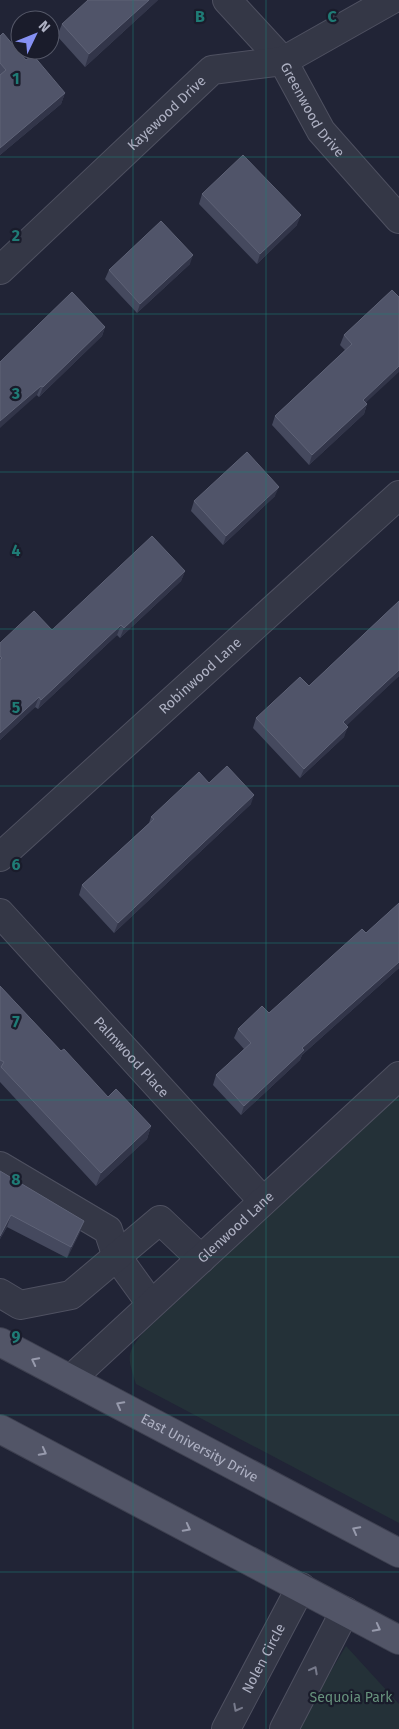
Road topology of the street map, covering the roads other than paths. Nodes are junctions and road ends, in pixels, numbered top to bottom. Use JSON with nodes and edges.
{"nodes":[{"id":1,"x":227,"y":0,"type":"edge"},
{"id":2,"x":391,"y":0,"type":"edge"},
{"id":3,"x":283,"y":61,"type":"junction"},
{"id":4,"x":399,"y":219,"type":"edge"},
{"id":5,"x":0,"y":270,"type":"edge"},
{"id":6,"x":399,"y":494,"type":"edge"},
{"id":7,"x":0,"y":857,"type":"edge"},
{"id":8,"x":0,"y":913,"type":"edge"},
{"id":9,"x":399,"y":1076,"type":"edge"},
{"id":10,"x":0,"y":1166,"type":"edge"},
{"id":11,"x":263,"y":1201,"type":"junction"},
{"id":12,"x":116,"y":1257,"type":"junction"},
{"id":13,"x":200,"y":1259,"type":"junction"},
{"id":14,"x":0,"y":1293,"type":"edge"},
{"id":15,"x":151,"y":1304,"type":"junction"},
{"id":16,"x":0,"y":1342,"type":"edge"},
{"id":17,"x":71,"y":1379,"type":"junction"},
{"id":18,"x":0,"y":1429,"type":"edge"},
{"id":19,"x":399,"y":1553,"type":"edge"},
{"id":20,"x":301,"y":1587,"type":"junction"},
{"id":21,"x":345,"y":1611,"type":"junction"},
{"id":22,"x":399,"y":1640,"type":"edge"},
{"id":23,"x":226,"y":1729,"type":"edge"},
{"id":24,"x":284,"y":1729,"type":"edge"}],
"edges":[{"from":1,"to":3,"type":"street","name":"Greenwood Drive"},
{"from":2,"to":3,"type":"street","name":"Kayewood Drive"},
{"from":3,"to":4,"type":"street","name":"Greenwood Drive"},
{"from":3,"to":5,"type":"street","name":"Kayewood Drive"},
{"from":6,"to":7,"type":"street","name":"Robinwood Lane"},
{"from":8,"to":11,"type":"street","name":"Palmwood Place"},
{"from":9,"to":11,"type":"street","name":"Glenwood Lane"},
{"from":10,"to":12,"type":"street"},
{"from":11,"to":13,"type":"street","name":"Glenwood Lane"},
{"from":12,"to":13,"type":"street"},
{"from":12,"to":14,"type":"street"},
{"from":12,"to":15,"type":"street"},
{"from":13,"to":15,"type":"street","name":"Glenwood Lane"},
{"from":15,"to":17,"type":"street","name":"Glenwood Lane"},
{"from":17,"to":16,"type":"main road","name":"East University Drive","one_way":true},
{"from":19,"to":17,"type":"main road","name":"East University Drive","one_way":true},
{"from":18,"to":20,"type":"main road","one_way":true},
{"from":20,"to":21,"type":"main road"},
{"from":20,"to":23,"type":"street","name":"Nolen Circle","one_way":true},
{"from":21,"to":22,"type":"main road","one_way":true},
{"from":24,"to":21,"type":"street","one_way":true}]}
